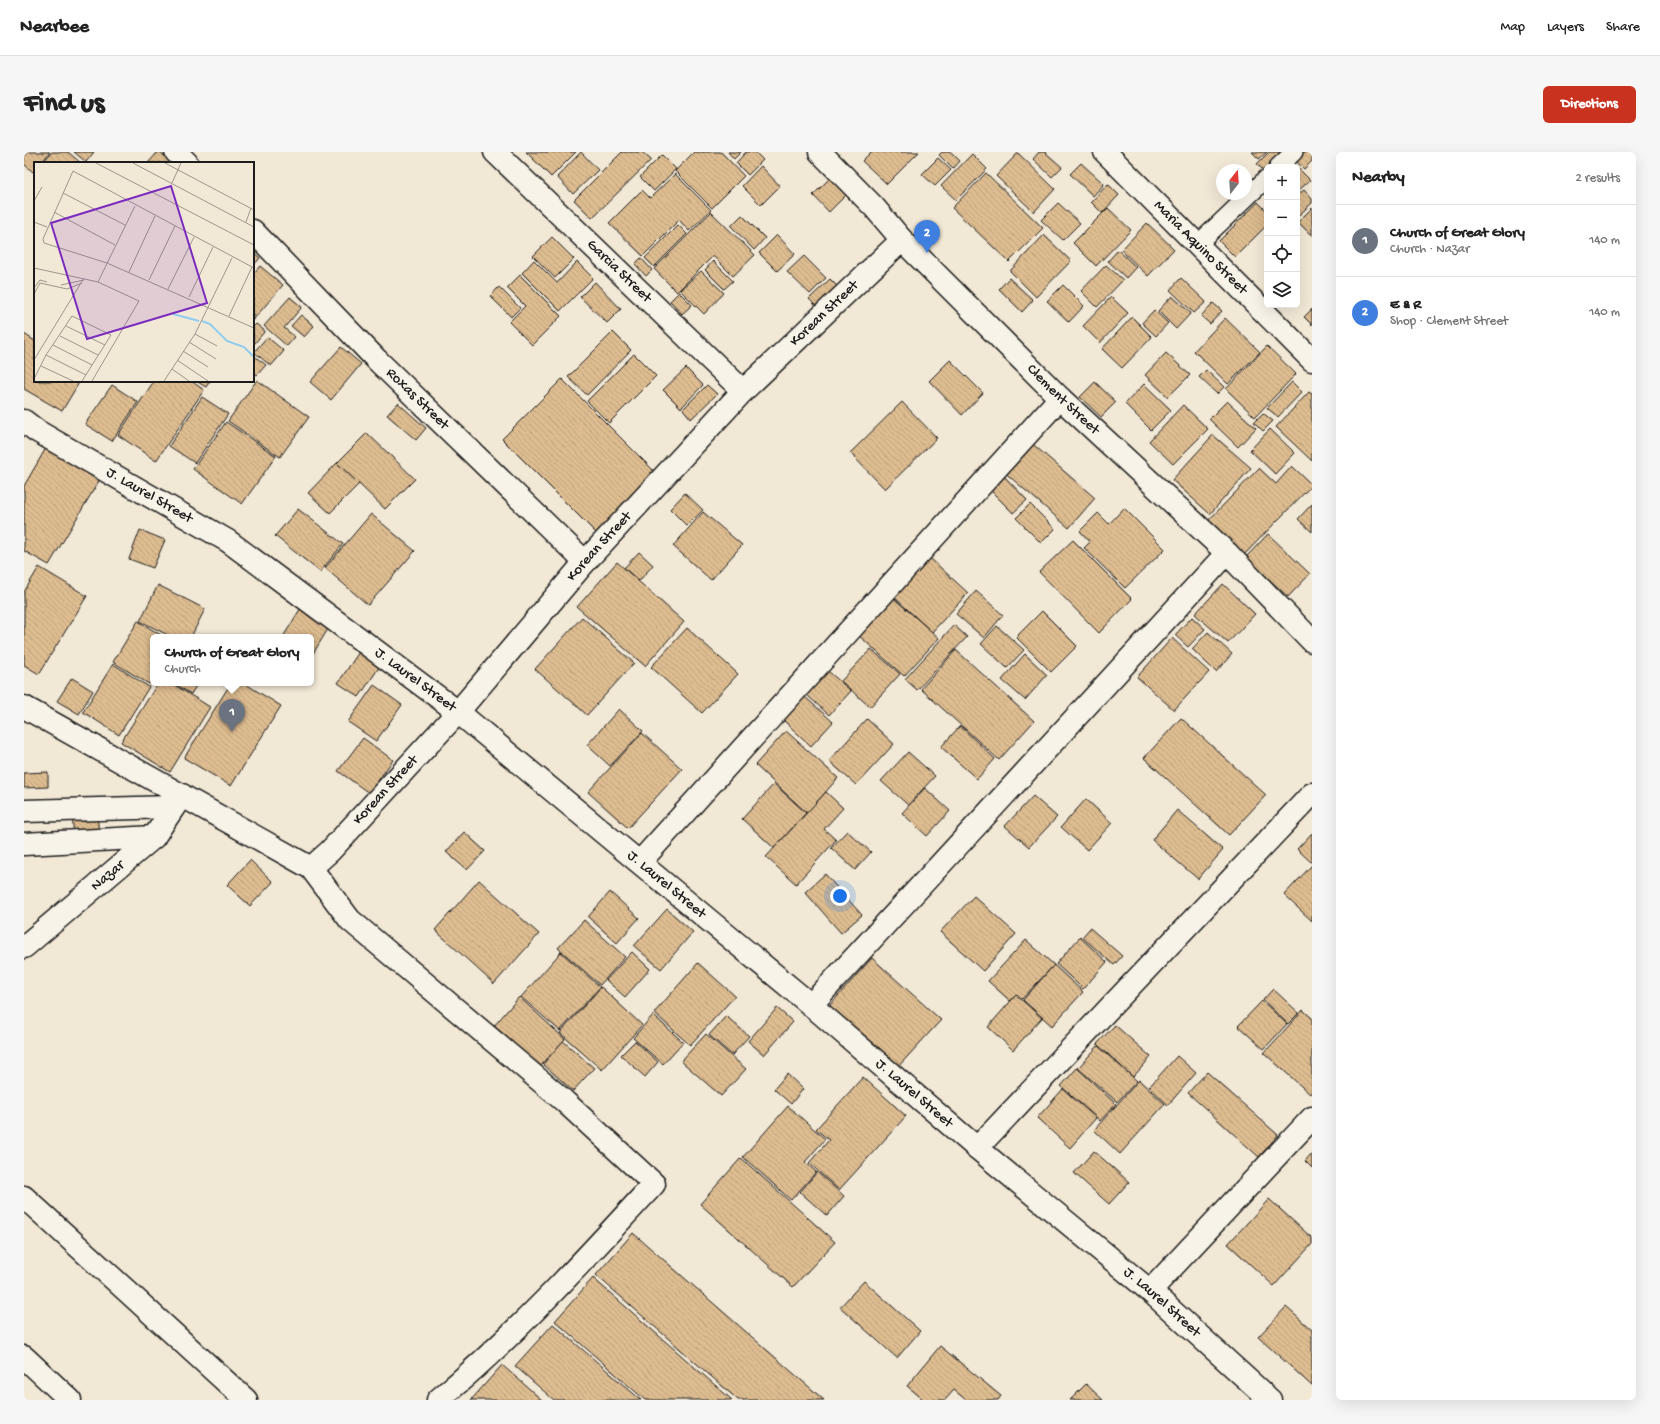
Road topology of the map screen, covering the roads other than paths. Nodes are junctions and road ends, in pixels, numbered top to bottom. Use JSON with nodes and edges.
{"nodes":[{"id":1,"x":176,"y":152,"type":"edge"},
{"id":2,"x":494,"y":152,"type":"edge"},
{"id":3,"x":820,"y":152,"type":"edge"},
{"id":4,"x":1105,"y":152,"type":"edge"},
{"id":5,"x":1294,"y":152,"type":"edge"},
{"id":6,"x":186,"y":162,"type":"edge"},
{"id":7,"x":1281,"y":164,"type":"edge"},
{"id":8,"x":1264,"y":181,"type":"edge"},
{"id":9,"x":254,"y":232,"type":"edge"},
{"id":10,"x":902,"y":240,"type":"junction"},
{"id":11,"x":1198,"y":244,"type":"junction"},
{"id":12,"x":1312,"y":360,"type":"edge"},
{"id":13,"x":742,"y":391,"type":"junction"},
{"id":14,"x":1060,"y":398,"type":"junction"},
{"id":15,"x":24,"y":421,"type":"edge"},
{"id":16,"x":1227,"y":553,"type":"junction"},
{"id":17,"x":585,"y":562,"type":"junction"},
{"id":18,"x":1312,"y":641,"type":"edge"},
{"id":19,"x":24,"y":707,"type":"edge"},
{"id":20,"x":458,"y":712,"type":"junction"},
{"id":21,"x":1312,"y":794,"type":"edge"},
{"id":22,"x":178,"y":801,"type":"junction"},
{"id":23,"x":24,"y":811,"type":"edge"},
{"id":24,"x":154,"y":837,"type":"junction"},
{"id":25,"x":24,"y":844,"type":"edge"},
{"id":26,"x":640,"y":862,"type":"junction"},
{"id":27,"x":311,"y":868,"type":"junction"},
{"id":28,"x":24,"y":947,"type":"edge"},
{"id":29,"x":811,"y":1005,"type":"junction"},
{"id":30,"x":1312,"y":1118,"type":"edge"},
{"id":31,"x":977,"y":1148,"type":"junction"},
{"id":32,"x":24,"y":1197,"type":"edge"},
{"id":33,"x":1150,"y":1291,"type":"junction"},
{"id":34,"x":24,"y":1357,"type":"edge"},
{"id":35,"x":70,"y":1400,"type":"edge"},
{"id":36,"x":246,"y":1400,"type":"edge"},
{"id":37,"x":438,"y":1400,"type":"edge"},
{"id":38,"x":1270,"y":1400,"type":"edge"}],
"edges":[{"from":1,"to":6,"type":"street"},
{"from":2,"to":13,"type":"street","name":"Garcia Street"},
{"from":3,"to":10,"type":"street","name":"Clement Street"},
{"from":4,"to":11,"type":"street","name":"Maria Aquino Street"},
{"from":5,"to":7,"type":"lane"},
{"from":8,"to":11,"type":"lane"},
{"from":9,"to":17,"type":"street","name":"Roxas Street"},
{"from":10,"to":13,"type":"street","name":"Korean Street"},
{"from":10,"to":14,"type":"street","name":"Clement Street"},
{"from":11,"to":12,"type":"street","name":"Maria Aquino Street"},
{"from":13,"to":17,"type":"street","name":"Korean Street"},
{"from":14,"to":16,"type":"street","name":"Clement Street"},
{"from":14,"to":26,"type":"street"},
{"from":15,"to":20,"type":"street","name":"J. Laurel Street"},
{"from":16,"to":18,"type":"street","name":"Clement Street"},
{"from":16,"to":29,"type":"street"},
{"from":17,"to":20,"type":"street","name":"Korean Street"},
{"from":19,"to":22,"type":"street"},
{"from":20,"to":26,"type":"street","name":"J. Laurel Street"},
{"from":20,"to":27,"type":"street","name":"Korean Street"},
{"from":21,"to":31,"type":"street"},
{"from":22,"to":23,"type":"street"},
{"from":22,"to":24,"type":"street","name":"Nazar"},
{"from":22,"to":27,"type":"street"},
{"from":24,"to":25,"type":"street"},
{"from":24,"to":28,"type":"street","name":"Nazar"},
{"from":26,"to":29,"type":"street","name":"J. Laurel Street"},
{"from":27,"to":37,"type":"street"},
{"from":29,"to":31,"type":"street","name":"J. Laurel Street"},
{"from":30,"to":33,"type":"street"},
{"from":31,"to":33,"type":"street","name":"J. Laurel Street"},
{"from":32,"to":36,"type":"street"},
{"from":33,"to":38,"type":"street","name":"J. Laurel Street"},
{"from":34,"to":35,"type":"street"}]}
